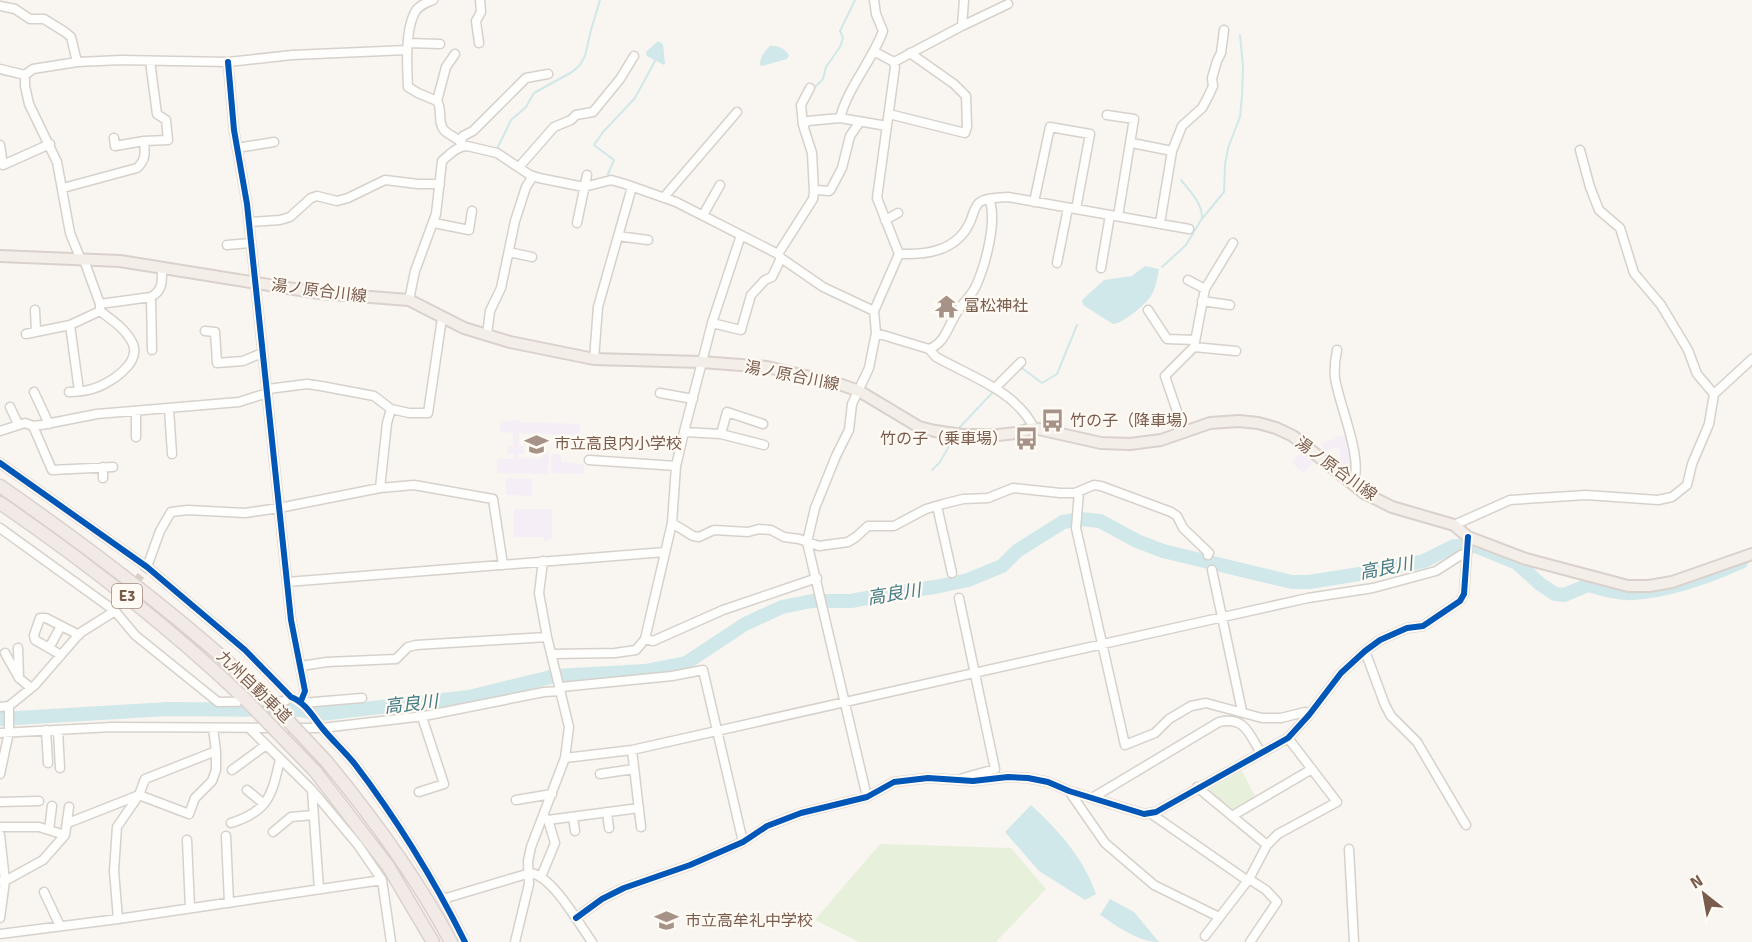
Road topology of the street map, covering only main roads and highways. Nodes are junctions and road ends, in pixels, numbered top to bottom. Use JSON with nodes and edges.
{"nodes":[{"id":1,"x":0,"y":256,"type":"edge"},
{"id":2,"x":0,"y":486,"type":"edge"},
{"id":3,"x":0,"y":503,"type":"edge"},
{"id":4,"x":1752,"y":554,"type":"edge"},
{"id":5,"x":434,"y":942,"type":"edge"},
{"id":6,"x":451,"y":942,"type":"edge"}],
"edges":[{"from":1,"to":4,"type":"main road","name":"湯ノ原合川線"},
{"from":2,"to":6,"type":"highway","name":"九州自動車道","number":"E3","bridge":true},
{"from":3,"to":5,"type":"highway","name":"九州自動車道","number":"E3","bridge":true}]}
